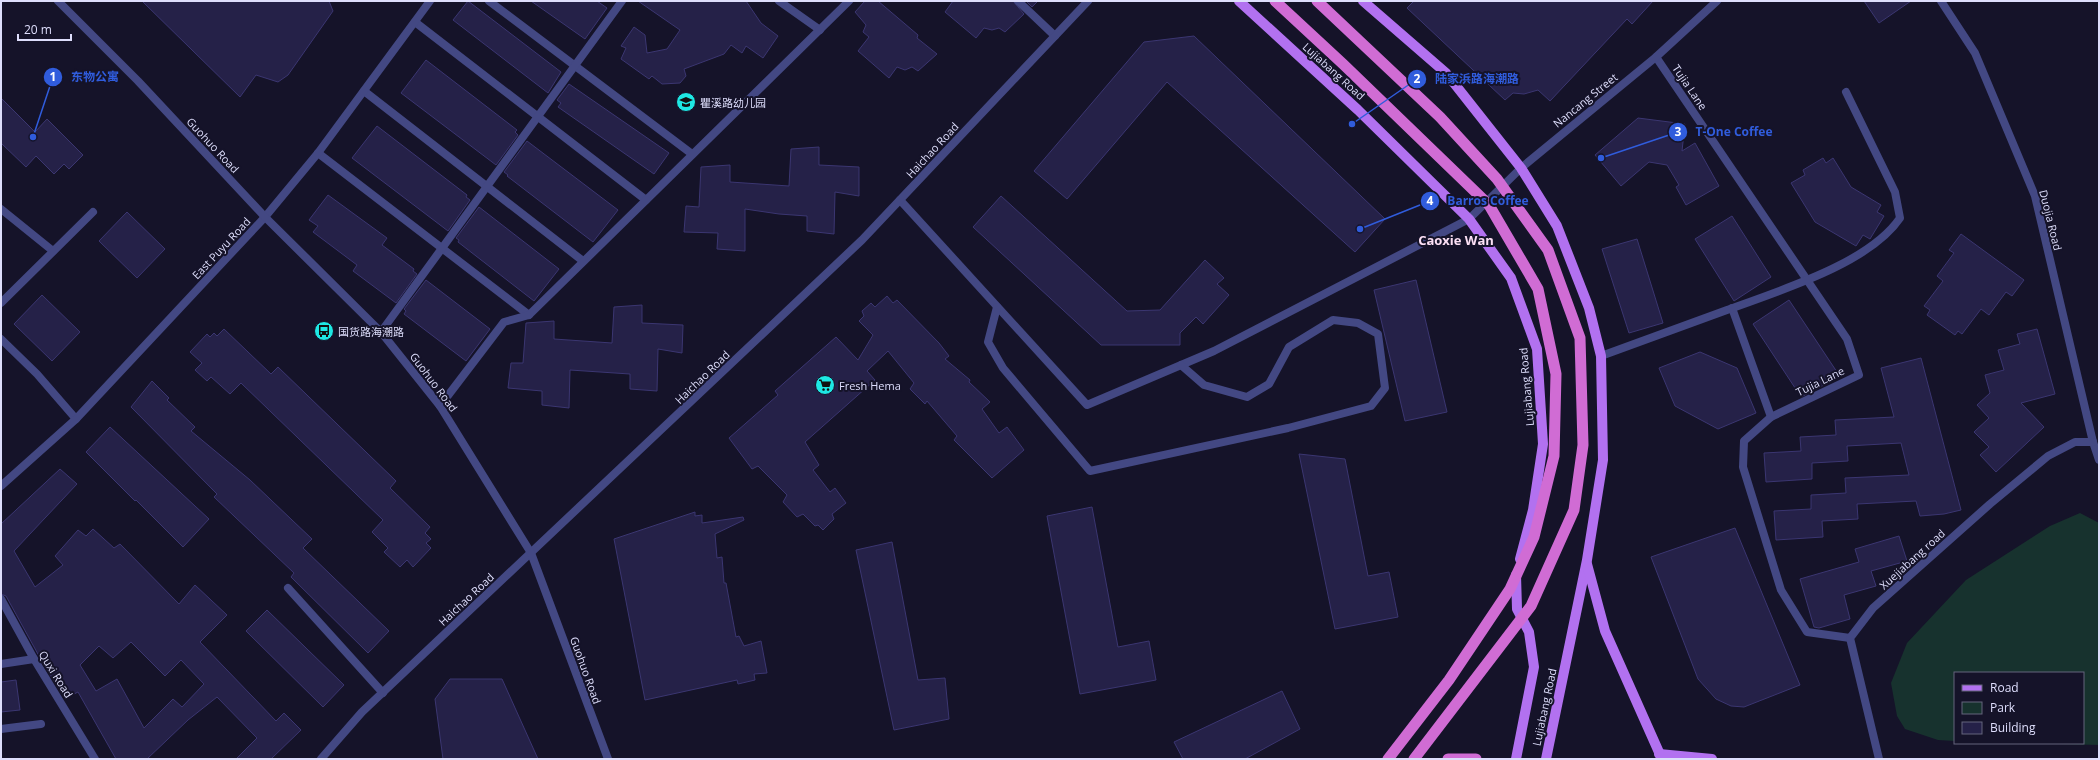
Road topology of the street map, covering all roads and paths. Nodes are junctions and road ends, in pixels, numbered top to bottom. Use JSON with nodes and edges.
{"nodes":[{"id":1,"x":58,"y":1,"type":"edge"},
{"id":2,"x":430,"y":1,"type":"edge"},
{"id":3,"x":489,"y":1,"type":"edge"},
{"id":4,"x":622,"y":1,"type":"edge"},
{"id":5,"x":779,"y":1,"type":"edge"},
{"id":6,"x":850,"y":1,"type":"edge"},
{"id":7,"x":1018,"y":1,"type":"edge"},
{"id":8,"x":1088,"y":1,"type":"edge"},
{"id":9,"x":1239,"y":1,"type":"edge"},
{"id":10,"x":1275,"y":1,"type":"edge"},
{"id":11,"x":1317,"y":1,"type":"edge"},
{"id":12,"x":1717,"y":1,"type":"edge"},
{"id":13,"x":1941,"y":1,"type":"edge"},
{"id":14,"x":1370,"y":3,"type":"edge"},
{"id":15,"x":415,"y":22,"type":"junction"},
{"id":16,"x":820,"y":30,"type":"junction"},
{"id":17,"x":1055,"y":36,"type":"junction"},
{"id":18,"x":1656,"y":57,"type":"junction"},
{"id":19,"x":575,"y":66,"type":"junction"},
{"id":20,"x":364,"y":91,"type":"junction"},
{"id":21,"x":1846,"y":92,"type":"dead end"},
{"id":22,"x":538,"y":116,"type":"junction"},
{"id":23,"x":318,"y":153,"type":"junction"},
{"id":24,"x":692,"y":154,"type":"junction"},
{"id":25,"x":1521,"y":168,"type":"junction"},
{"id":26,"x":486,"y":187,"type":"junction"},
{"id":27,"x":646,"y":200,"type":"junction"},
{"id":28,"x":900,"y":200,"type":"junction"},
{"id":29,"x":1,"y":209,"type":"edge"},
{"id":30,"x":92,"y":212,"type":"dead end"},
{"id":31,"x":265,"y":217,"type":"junction"},
{"id":32,"x":1469,"y":219,"type":"junction"},
{"id":33,"x":442,"y":248,"type":"junction"},
{"id":34,"x":53,"y":251,"type":"junction"},
{"id":35,"x":582,"y":261,"type":"junction"},
{"id":36,"x":1807,"y":280,"type":"junction"},
{"id":37,"x":1,"y":303,"type":"edge"},
{"id":38,"x":997,"y":307,"type":"junction"},
{"id":39,"x":1732,"y":308,"type":"junction"},
{"id":40,"x":529,"y":315,"type":"junction"},
{"id":41,"x":381,"y":332,"type":"junction"},
{"id":42,"x":1,"y":339,"type":"edge"},
{"id":43,"x":1601,"y":356,"type":"junction"},
{"id":44,"x":1182,"y":365,"type":"junction"},
{"id":45,"x":440,"y":406,"type":"junction"},
{"id":46,"x":1772,"y":417,"type":"junction"},
{"id":47,"x":76,"y":419,"type":"junction"},
{"id":48,"x":2096,"y":442,"type":"edge"},
{"id":49,"x":2099,"y":460,"type":"edge"},
{"id":50,"x":1,"y":486,"type":"edge"},
{"id":51,"x":531,"y":553,"type":"junction"},
{"id":52,"x":1586,"y":560,"type":"junction"},
{"id":53,"x":288,"y":588,"type":"dead end"},
{"id":54,"x":1,"y":599,"type":"edge"},
{"id":55,"x":1850,"y":638,"type":"junction"},
{"id":56,"x":34,"y":660,"type":"junction"},
{"id":57,"x":1,"y":664,"type":"edge"},
{"id":58,"x":382,"y":693,"type":"junction"},
{"id":59,"x":41,"y":724,"type":"dead end"},
{"id":60,"x":1,"y":729,"type":"edge"},
{"id":61,"x":1660,"y":756,"type":"edge"},
{"id":62,"x":95,"y":759,"type":"edge"},
{"id":63,"x":321,"y":759,"type":"edge"},
{"id":64,"x":608,"y":759,"type":"edge"},
{"id":65,"x":1388,"y":759,"type":"edge"},
{"id":66,"x":1414,"y":759,"type":"edge"},
{"id":67,"x":1448,"y":759,"type":"edge"},
{"id":68,"x":1476,"y":759,"type":"edge"},
{"id":69,"x":1516,"y":759,"type":"edge"},
{"id":70,"x":1546,"y":759,"type":"edge"},
{"id":71,"x":1712,"y":759,"type":"edge"},
{"id":72,"x":1879,"y":759,"type":"edge"}],
"edges":[{"from":1,"to":31,"type":"street","name":"Guohuo Road"},
{"from":2,"to":15,"type":"street","name":"East Puyu Road"},
{"from":3,"to":19,"type":"street"},
{"from":4,"to":19,"type":"street"},
{"from":5,"to":16,"type":"street"},
{"from":6,"to":16,"type":"street"},
{"from":7,"to":17,"type":"street"},
{"from":8,"to":17,"type":"street","name":"Haichao Road"},
{"from":9,"to":32,"type":"main road","name":"Lujiabang Road"},
{"from":10,"to":65,"type":"highway","bridge":true},
{"from":11,"to":66,"type":"highway","bridge":true},
{"from":12,"to":18,"type":"street","name":"Nancang Street"},
{"from":13,"to":48,"type":"street","name":"Duojia Road"},
{"from":14,"to":25,"type":"main road","name":"Lujiabang Road"},
{"from":15,"to":20,"type":"street","name":"East Puyu Road"},
{"from":15,"to":22,"type":"street"},
{"from":16,"to":24,"type":"street"},
{"from":17,"to":28,"type":"street","name":"Haichao Road"},
{"from":18,"to":25,"type":"street","name":"Nancang Street"},
{"from":18,"to":36,"type":"street","name":"Tujia Lane"},
{"from":19,"to":22,"type":"street"},
{"from":19,"to":24,"type":"street"},
{"from":20,"to":23,"type":"street","name":"East Puyu Road"},
{"from":20,"to":26,"type":"street"},
{"from":21,"to":36,"type":"street"},
{"from":22,"to":26,"type":"street"},
{"from":22,"to":27,"type":"street"},
{"from":23,"to":31,"type":"street","name":"East Puyu Road"},
{"from":23,"to":33,"type":"street"},
{"from":24,"to":27,"type":"street"},
{"from":25,"to":32,"type":"street","name":"Nancang Street"},
{"from":25,"to":43,"type":"main road","name":"Lujiabang Road"},
{"from":26,"to":33,"type":"street"},
{"from":26,"to":35,"type":"street"},
{"from":27,"to":35,"type":"street"},
{"from":28,"to":38,"type":"street"},
{"from":28,"to":51,"type":"street","name":"Haichao Road"},
{"from":29,"to":34,"type":"street"},
{"from":30,"to":34,"type":"street"},
{"from":31,"to":41,"type":"street","name":"Guohuo Road"},
{"from":31,"to":47,"type":"street","name":"East Puyu Road"},
{"from":32,"to":44,"type":"street","name":"Nancang Street"},
{"from":32,"to":69,"type":"main road","name":"Lujiabang Road"},
{"from":33,"to":40,"type":"street"},
{"from":33,"to":41,"type":"street"},
{"from":34,"to":37,"type":"street"},
{"from":35,"to":40,"type":"street"},
{"from":36,"to":39,"type":"street"},
{"from":36,"to":46,"type":"street","name":"Tujia Lane"},
{"from":38,"to":44,"type":"street","name":"Nancang Street"},
{"from":38,"to":44,"type":"street"},
{"from":39,"to":43,"type":"street"},
{"from":39,"to":46,"type":"street"},
{"from":40,"to":45,"type":"street"},
{"from":41,"to":45,"type":"street","name":"Guohuo Road"},
{"from":42,"to":47,"type":"street"},
{"from":43,"to":52,"type":"main road","name":"Lujiabang Road"},
{"from":45,"to":51,"type":"street","name":"Guohuo Road"},
{"from":46,"to":55,"type":"street","name":"Tujia Lane"},
{"from":47,"to":50,"type":"street","name":"East Puyu Road"},
{"from":48,"to":49,"type":"street","name":"Duojia Road"},
{"from":48,"to":55,"type":"street","name":"Xuejiabang road"},
{"from":51,"to":58,"type":"street","name":"Haichao Road"},
{"from":51,"to":64,"type":"street","name":"Guohuo Road"},
{"from":52,"to":61,"type":"main road"},
{"from":52,"to":70,"type":"main road","name":"Lujiabang Road"},
{"from":53,"to":58,"type":"street"},
{"from":54,"to":56,"type":"street","name":"Quxi Road"},
{"from":55,"to":72,"type":"street"},
{"from":56,"to":57,"type":"street"},
{"from":56,"to":62,"type":"street","name":"Quxi Road"},
{"from":58,"to":63,"type":"street","name":"Haichao Road"},
{"from":59,"to":60,"type":"street"},
{"from":61,"to":71,"type":"main road"},
{"from":67,"to":68,"type":"highway"}]}
